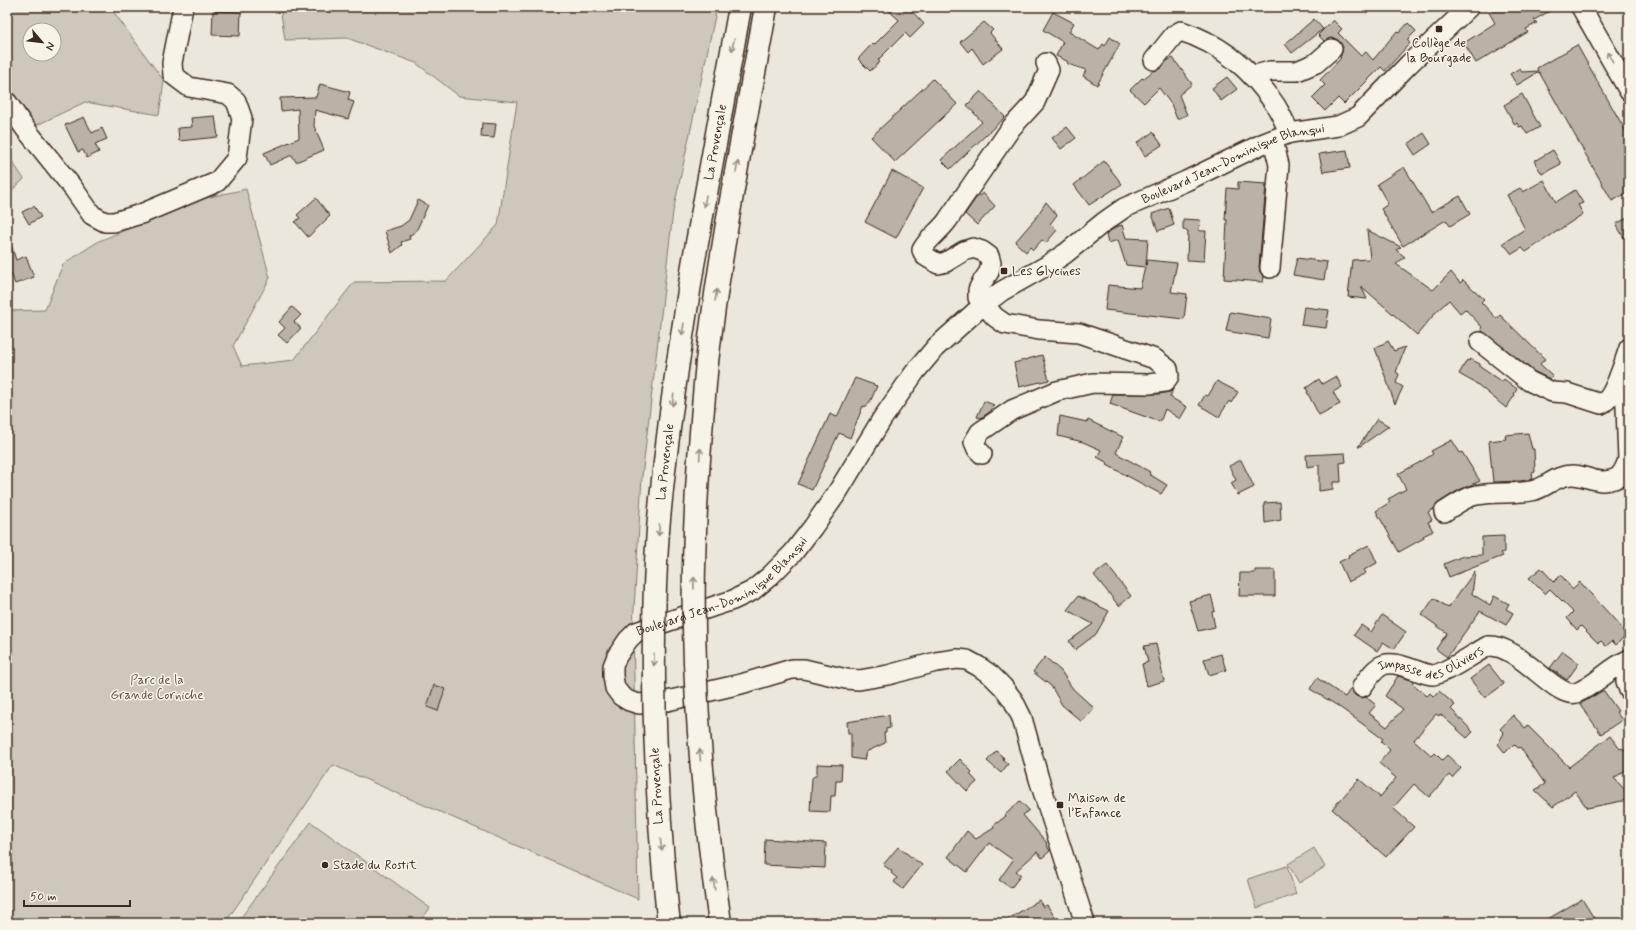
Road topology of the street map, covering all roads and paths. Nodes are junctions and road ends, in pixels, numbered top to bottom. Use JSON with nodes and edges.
{"nodes":[{"id":1,"x":183,"y":7,"type":"edge"},
{"id":2,"x":740,"y":7,"type":"edge"},
{"id":3,"x":766,"y":7,"type":"edge"},
{"id":4,"x":1470,"y":7,"type":"edge"},
{"id":5,"x":1581,"y":7,"type":"edge"},
{"id":6,"x":1332,"y":49,"type":"dead end"},
{"id":7,"x":1154,"y":60,"type":"dead end"},
{"id":8,"x":1046,"y":63,"type":"dead end"},
{"id":9,"x":1252,"y":76,"type":"junction"},
{"id":10,"x":1629,"y":91,"type":"edge"},
{"id":11,"x":7,"y":102,"type":"edge"},
{"id":12,"x":1282,"y":137,"type":"junction"},
{"id":13,"x":1270,"y":268,"type":"dead end"},
{"id":14,"x":983,"y":305,"type":"junction"},
{"id":15,"x":1480,"y":342,"type":"dead end"},
{"id":16,"x":1629,"y":348,"type":"edge"},
{"id":17,"x":1622,"y":369,"type":"junction"},
{"id":18,"x":982,"y":454,"type":"dead end"},
{"id":19,"x":1444,"y":512,"type":"dead end"},
{"id":20,"x":1629,"y":660,"type":"edge"},
{"id":21,"x":1362,"y":687,"type":"dead end"},
{"id":22,"x":1629,"y":690,"type":"edge"},
{"id":23,"x":668,"y":915,"type":"edge"},
{"id":24,"x":720,"y":923,"type":"edge"},
{"id":25,"x":1085,"y":923,"type":"edge"}],
"edges":[{"from":1,"to":11,"type":"street"},
{"from":2,"to":23,"type":"highway","name":"La Provençale","one_way":true,"bridge":true},
{"from":24,"to":3,"type":"highway","name":"La Provençale","one_way":true,"bridge":true},
{"from":4,"to":12,"type":"street","name":"Boulevard Jean-Dominique Blanqui"},
{"from":10,"to":5,"type":"street","one_way":true},
{"from":6,"to":9,"type":"street"},
{"from":7,"to":9,"type":"street"},
{"from":8,"to":14,"type":"street"},
{"from":9,"to":12,"type":"street"},
{"from":12,"to":13,"type":"street"},
{"from":12,"to":14,"type":"street","name":"Boulevard Jean-Dominique Blanqui"},
{"from":14,"to":18,"type":"street"},
{"from":14,"to":25,"type":"street","name":"Boulevard Jean-Dominique Blanqui"},
{"from":15,"to":17,"type":"street"},
{"from":16,"to":17,"type":"street"},
{"from":17,"to":19,"type":"street"},
{"from":20,"to":21,"type":"street","name":"Impasse des Oliviers"},
{"from":20,"to":22,"type":"street"}]}
